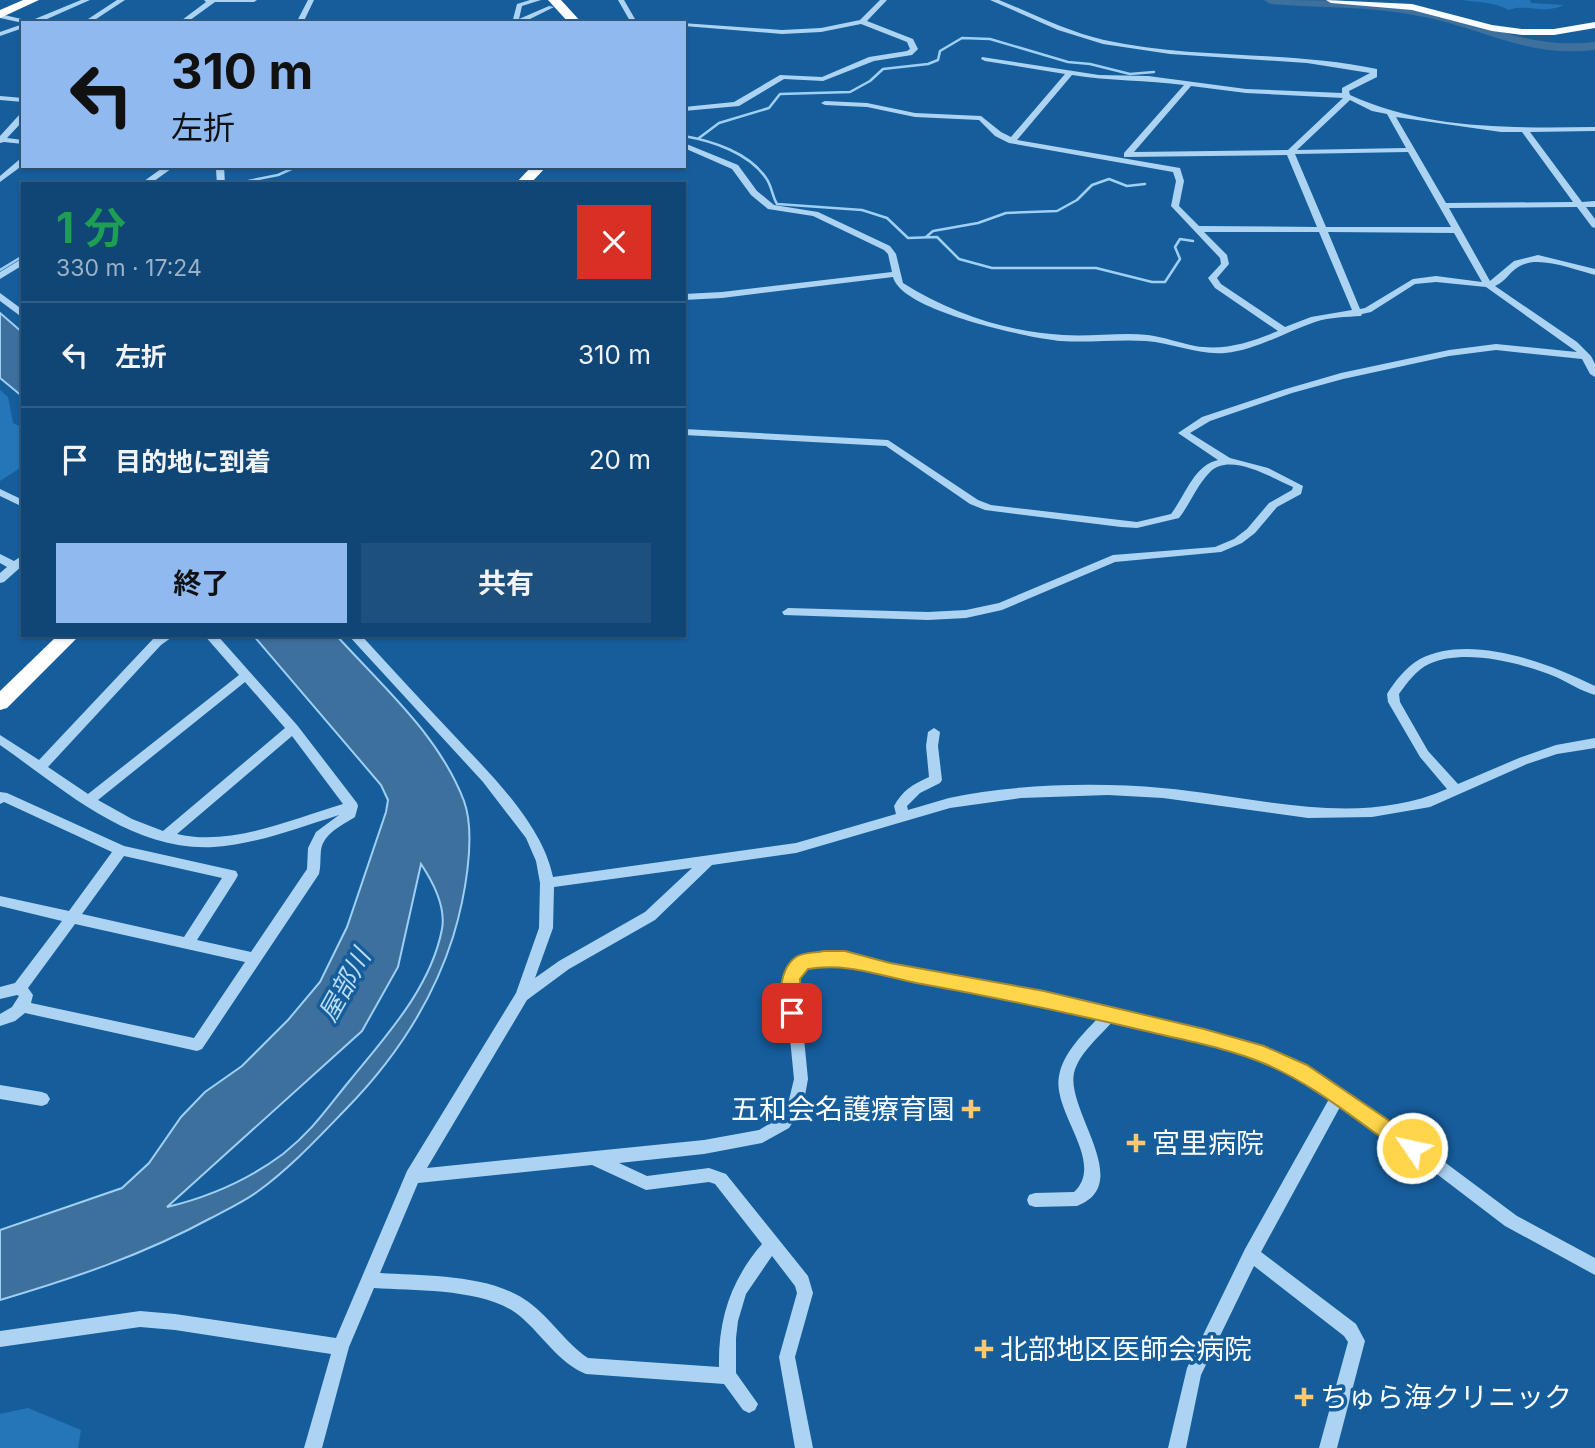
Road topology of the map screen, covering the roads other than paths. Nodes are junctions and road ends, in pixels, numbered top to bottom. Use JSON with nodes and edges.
{"nodes":[{"id":1,"x":33,"y":0,"type":"edge"},
{"id":2,"x":74,"y":0,"type":"edge"},
{"id":3,"x":122,"y":0,"type":"edge"},
{"id":4,"x":207,"y":0,"type":"edge"},
{"id":5,"x":212,"y":0,"type":"edge"},
{"id":6,"x":254,"y":0,"type":"edge"},
{"id":7,"x":311,"y":0,"type":"edge"},
{"id":8,"x":536,"y":0,"type":"edge"},
{"id":9,"x":621,"y":0,"type":"edge"},
{"id":10,"x":884,"y":0,"type":"edge"},
{"id":11,"x":993,"y":0,"type":"edge"},
{"id":12,"x":1331,"y":0,"type":"edge"},
{"id":13,"x":85,"y":1,"type":"edge"},
{"id":14,"x":550,"y":2,"type":"edge"},
{"id":15,"x":538,"y":13,"type":"junction"},
{"id":16,"x":0,"y":15,"type":"edge"},
{"id":17,"x":23,"y":21,"type":"edge"},
{"id":18,"x":36,"y":21,"type":"edge"},
{"id":19,"x":88,"y":21,"type":"edge"},
{"id":20,"x":184,"y":21,"type":"edge"},
{"id":21,"x":300,"y":21,"type":"edge"},
{"id":22,"x":516,"y":21,"type":"edge"},
{"id":23,"x":520,"y":21,"type":"edge"},
{"id":24,"x":544,"y":21,"type":"edge"},
{"id":25,"x":564,"y":21,"type":"edge"},
{"id":26,"x":574,"y":21,"type":"edge"},
{"id":27,"x":635,"y":21,"type":"edge"},
{"id":28,"x":862,"y":23,"type":"junction"},
{"id":29,"x":686,"y":24,"type":"edge"},
{"id":30,"x":1595,"y":25,"type":"edge"},
{"id":31,"x":21,"y":27,"type":"edge"},
{"id":32,"x":0,"y":34,"type":"edge"},
{"id":33,"x":985,"y":59,"type":"dead end"},
{"id":34,"x":1069,"y":74,"type":"junction"},
{"id":35,"x":1189,"y":84,"type":"junction"},
{"id":36,"x":1348,"y":96,"type":"junction"},
{"id":37,"x":0,"y":98,"type":"edge"},
{"id":38,"x":21,"y":100,"type":"edge"},
{"id":39,"x":825,"y":103,"type":"dead end"},
{"id":40,"x":686,"y":109,"type":"edge"},
{"id":41,"x":1390,"y":113,"type":"junction"},
{"id":42,"x":21,"y":118,"type":"edge"},
{"id":43,"x":1595,"y":129,"type":"edge"},
{"id":44,"x":1525,"y":131,"type":"junction"},
{"id":45,"x":1,"y":139,"type":"edge"},
{"id":46,"x":1012,"y":141,"type":"junction"},
{"id":47,"x":21,"y":142,"type":"edge"},
{"id":48,"x":686,"y":146,"type":"edge"},
{"id":49,"x":1411,"y":150,"type":"junction"},
{"id":50,"x":1290,"y":152,"type":"junction"},
{"id":51,"x":1127,"y":155,"type":"junction"},
{"id":52,"x":21,"y":163,"type":"edge"},
{"id":53,"x":167,"y":168,"type":"edge"},
{"id":54,"x":538,"y":168,"type":"edge"},
{"id":55,"x":549,"y":168,"type":"edge"},
{"id":56,"x":1177,"y":170,"type":"junction"},
{"id":57,"x":0,"y":180,"type":"edge"},
{"id":58,"x":147,"y":182,"type":"edge"},
{"id":59,"x":524,"y":182,"type":"edge"},
{"id":60,"x":535,"y":182,"type":"edge"},
{"id":61,"x":1580,"y":204,"type":"junction"},
{"id":62,"x":1595,"y":204,"type":"edge"},
{"id":63,"x":1443,"y":206,"type":"junction"},
{"id":64,"x":1595,"y":225,"type":"edge"},
{"id":65,"x":1199,"y":229,"type":"junction"},
{"id":66,"x":1323,"y":230,"type":"junction"},
{"id":67,"x":1457,"y":230,"type":"junction"},
{"id":68,"x":21,"y":262,"type":"edge"},
{"id":69,"x":1595,"y":272,"type":"edge"},
{"id":70,"x":896,"y":274,"type":"junction"},
{"id":71,"x":0,"y":276,"type":"edge"},
{"id":72,"x":1488,"y":285,"type":"junction"},
{"id":73,"x":0,"y":296,"type":"edge"},
{"id":74,"x":686,"y":297,"type":"edge"},
{"id":75,"x":21,"y":313,"type":"edge"},
{"id":76,"x":1359,"y":314,"type":"junction"},
{"id":77,"x":1283,"y":330,"type":"junction"},
{"id":78,"x":1586,"y":356,"type":"junction"},
{"id":79,"x":1595,"y":374,"type":"edge"},
{"id":80,"x":686,"y":432,"type":"edge"},
{"id":81,"x":1227,"y":461,"type":"junction"},
{"id":82,"x":0,"y":492,"type":"edge"},
{"id":83,"x":21,"y":502,"type":"edge"},
{"id":84,"x":0,"y":558,"type":"edge"},
{"id":85,"x":19,"y":562,"type":"edge"},
{"id":86,"x":0,"y":579,"type":"edge"},
{"id":87,"x":788,"y":612,"type":"dead end"},
{"id":88,"x":48,"y":637,"type":"edge"},
{"id":89,"x":68,"y":637,"type":"edge"},
{"id":90,"x":166,"y":637,"type":"edge"},
{"id":91,"x":212,"y":637,"type":"edge"},
{"id":92,"x":356,"y":637,"type":"edge"},
{"id":93,"x":246,"y":675,"type":"junction"},
{"id":94,"x":0,"y":683,"type":"edge"},
{"id":95,"x":1595,"y":691,"type":"edge"},
{"id":96,"x":0,"y":703,"type":"edge"},
{"id":97,"x":293,"y":729,"type":"junction"},
{"id":98,"x":934,"y":732,"type":"dead end"},
{"id":99,"x":0,"y":739,"type":"edge"},
{"id":100,"x":1595,"y":743,"type":"edge"},
{"id":101,"x":41,"y":766,"type":"junction"},
{"id":102,"x":1455,"y":790,"type":"junction"},
{"id":103,"x":0,"y":799,"type":"edge"},
{"id":104,"x":89,"y":800,"type":"junction"},
{"id":105,"x":352,"y":806,"type":"junction"},
{"id":106,"x":904,"y":817,"type":"junction"},
{"id":107,"x":165,"y":837,"type":"junction"},
{"id":108,"x":121,"y":850,"type":"junction"},
{"id":109,"x":709,"y":861,"type":"junction"},
{"id":110,"x":547,"y":883,"type":"junction"},
{"id":111,"x":0,"y":901,"type":"edge"},
{"id":112,"x":72,"y":917,"type":"junction"},
{"id":113,"x":188,"y":942,"type":"junction"},
{"id":114,"x":255,"y":959,"type":"junction"},
{"id":115,"x":20,"y":988,"type":"junction"},
{"id":116,"x":0,"y":993,"type":"edge"},
{"id":117,"x":522,"y":995,"type":"junction"},
{"id":118,"x":23,"y":1007,"type":"junction"},
{"id":119,"x":1110,"y":1015,"type":"junction"},
{"id":120,"x":0,"y":1020,"type":"edge"},
{"id":121,"x":0,"y":1092,"type":"edge"},
{"id":122,"x":1337,"y":1098,"type":"junction"},
{"id":123,"x":42,"y":1099,"type":"dead end"},
{"id":124,"x":595,"y":1159,"type":"junction"},
{"id":125,"x":413,"y":1176,"type":"junction"},
{"id":126,"x":1035,"y":1200,"type":"dead end"},
{"id":127,"x":771,"y":1245,"type":"junction"},
{"id":128,"x":1251,"y":1254,"type":"junction"},
{"id":129,"x":1595,"y":1267,"type":"edge"},
{"id":130,"x":368,"y":1280,"type":"junction"},
{"id":131,"x":0,"y":1339,"type":"edge"},
{"id":132,"x":341,"y":1347,"type":"junction"},
{"id":133,"x":728,"y":1376,"type":"junction"},
{"id":134,"x":749,"y":1404,"type":"dead end"},
{"id":135,"x":313,"y":1448,"type":"edge"},
{"id":136,"x":804,"y":1448,"type":"edge"},
{"id":137,"x":1177,"y":1448,"type":"edge"},
{"id":138,"x":1328,"y":1448,"type":"edge"}],
"edges":[{"from":1,"to":16,"type":"highway"},
{"from":2,"to":13,"type":"street"},
{"from":3,"to":19,"type":"street"},
{"from":4,"to":5,"type":"street"},
{"from":5,"to":6,"type":"street"},
{"from":5,"to":20,"type":"street"},
{"from":7,"to":21,"type":"street"},
{"from":8,"to":22,"type":"street"},
{"from":9,"to":27,"type":"street"},
{"from":10,"to":28,"type":"street"},
{"from":11,"to":36,"type":"street"},
{"from":12,"to":30,"type":"main road"},
{"from":13,"to":18,"type":"street"},
{"from":14,"to":15,"type":"street"},
{"from":14,"to":25,"type":"highway"},
{"from":14,"to":26,"type":"highway"},
{"from":15,"to":23,"type":"street"},
{"from":15,"to":24,"type":"street"},
{"from":16,"to":17,"type":"street"},
{"from":28,"to":29,"type":"street"},
{"from":28,"to":40,"type":"street"},
{"from":31,"to":32,"type":"street"},
{"from":33,"to":34,"type":"street"},
{"from":34,"to":35,"type":"street"},
{"from":34,"to":46,"type":"street"},
{"from":35,"to":36,"type":"street"},
{"from":35,"to":51,"type":"street"},
{"from":36,"to":41,"type":"street"},
{"from":36,"to":50,"type":"street"},
{"from":37,"to":38,"type":"street"},
{"from":39,"to":46,"type":"street"},
{"from":41,"to":44,"type":"street"},
{"from":41,"to":49,"type":"street"},
{"from":42,"to":45,"type":"street"},
{"from":43,"to":44,"type":"street"},
{"from":44,"to":61,"type":"street"},
{"from":45,"to":47,"type":"street"},
{"from":46,"to":56,"type":"street"},
{"from":48,"to":70,"type":"street"},
{"from":49,"to":50,"type":"street"},
{"from":49,"to":63,"type":"street"},
{"from":50,"to":51,"type":"street"},
{"from":50,"to":66,"type":"street"},
{"from":51,"to":56,"type":"street"},
{"from":52,"to":57,"type":"street"},
{"from":53,"to":58,"type":"street"},
{"from":54,"to":59,"type":"highway"},
{"from":55,"to":60,"type":"highway"},
{"from":56,"to":65,"type":"street"},
{"from":61,"to":62,"type":"street"},
{"from":61,"to":63,"type":"street"},
{"from":61,"to":64,"type":"street"},
{"from":63,"to":67,"type":"street"},
{"from":65,"to":66,"type":"street"},
{"from":65,"to":77,"type":"street"},
{"from":66,"to":67,"type":"street"},
{"from":66,"to":76,"type":"street"},
{"from":67,"to":72,"type":"street"},
{"from":68,"to":71,"type":"street"},
{"from":69,"to":72,"type":"street"},
{"from":70,"to":74,"type":"street"},
{"from":70,"to":77,"type":"street"},
{"from":72,"to":76,"type":"street"},
{"from":72,"to":78,"type":"street"},
{"from":73,"to":75,"type":"street"},
{"from":76,"to":77,"type":"street"},
{"from":78,"to":79,"type":"street"},
{"from":78,"to":81,"type":"street"},
{"from":80,"to":81,"type":"street"},
{"from":81,"to":87,"type":"street"},
{"from":82,"to":83,"type":"street"},
{"from":84,"to":85,"type":"street"},
{"from":85,"to":86,"type":"street"},
{"from":88,"to":94,"type":"highway"},
{"from":89,"to":96,"type":"highway"},
{"from":90,"to":101,"type":"street"},
{"from":91,"to":93,"type":"street"},
{"from":92,"to":110,"type":"street"},
{"from":93,"to":97,"type":"street"},
{"from":93,"to":104,"type":"street"},
{"from":95,"to":102,"type":"street"},
{"from":97,"to":105,"type":"street"},
{"from":97,"to":107,"type":"street"},
{"from":98,"to":106,"type":"street"},
{"from":99,"to":101,"type":"street"},
{"from":100,"to":102,"type":"street"},
{"from":101,"to":104,"type":"street"},
{"from":102,"to":106,"type":"street"},
{"from":103,"to":108,"type":"street"},
{"from":104,"to":107,"type":"street"},
{"from":105,"to":107,"type":"street"},
{"from":105,"to":114,"type":"street"},
{"from":106,"to":109,"type":"street"},
{"from":108,"to":112,"type":"street"},
{"from":108,"to":113,"type":"street"},
{"from":109,"to":110,"type":"street"},
{"from":109,"to":117,"type":"street"},
{"from":110,"to":117,"type":"street"},
{"from":111,"to":112,"type":"street"},
{"from":112,"to":113,"type":"street"},
{"from":112,"to":115,"type":"street"},
{"from":113,"to":114,"type":"street"},
{"from":114,"to":118,"type":"street"},
{"from":115,"to":116,"type":"street"},
{"from":115,"to":118,"type":"street"},
{"from":117,"to":125,"type":"street"},
{"from":118,"to":120,"type":"street"},
{"from":119,"to":122,"type":"street"},
{"from":119,"to":124,"type":"street"},
{"from":119,"to":126,"type":"street"},
{"from":121,"to":123,"type":"street"},
{"from":122,"to":128,"type":"street"},
{"from":122,"to":129,"type":"street"},
{"from":124,"to":125,"type":"street"},
{"from":124,"to":127,"type":"street"},
{"from":125,"to":130,"type":"street"},
{"from":127,"to":133,"type":"street"},
{"from":127,"to":136,"type":"street"},
{"from":128,"to":137,"type":"street"},
{"from":128,"to":138,"type":"street"},
{"from":130,"to":132,"type":"street"},
{"from":130,"to":133,"type":"street"},
{"from":131,"to":132,"type":"street"},
{"from":132,"to":135,"type":"street"},
{"from":133,"to":134,"type":"street"}]}
